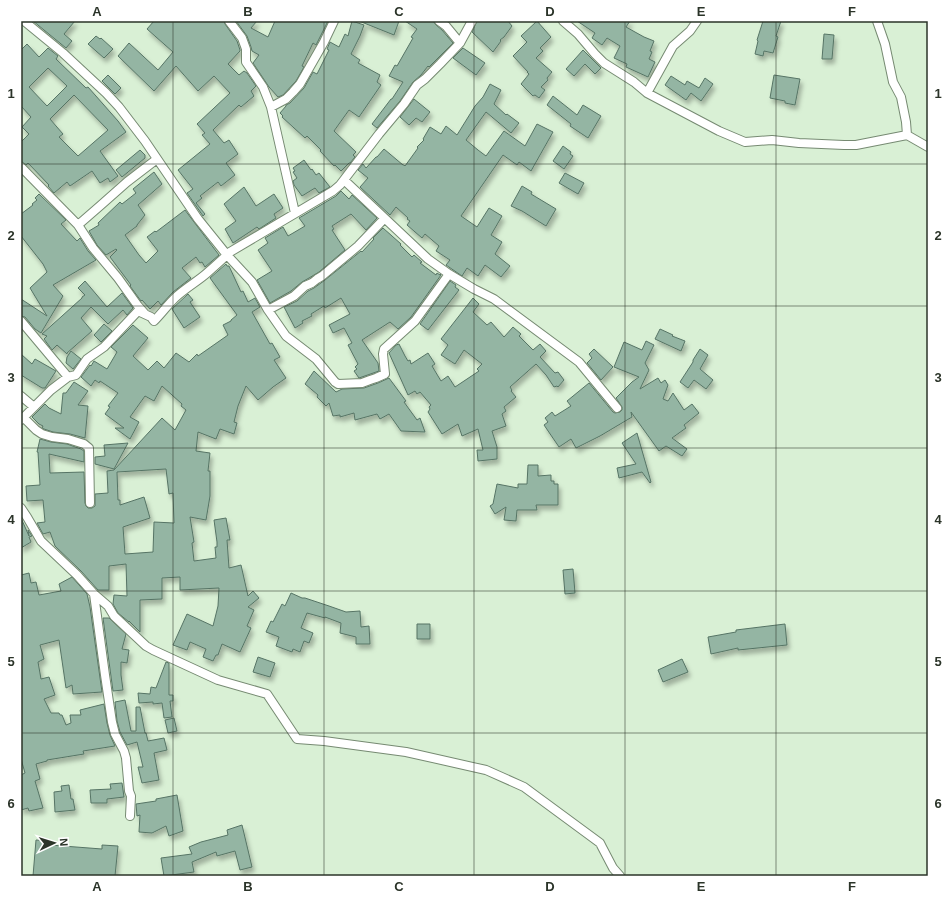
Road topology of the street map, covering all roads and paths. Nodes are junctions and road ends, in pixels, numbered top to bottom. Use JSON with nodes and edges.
{"nodes":[{"id":1,"x":24,"y":21,"type":"edge"},
{"id":2,"x":230,"y":21,"type":"edge"},
{"id":3,"x":334,"y":21,"type":"edge"},
{"id":4,"x":439,"y":21,"type":"edge"},
{"id":5,"x":472,"y":21,"type":"edge"},
{"id":6,"x":563,"y":21,"type":"edge"},
{"id":7,"x":698,"y":21,"type":"edge"},
{"id":8,"x":877,"y":21,"type":"edge"},
{"id":9,"x":460,"y":43,"type":"junction"},
{"id":10,"x":647,"y":93,"type":"junction"},
{"id":11,"x":271,"y":107,"type":"junction"},
{"id":12,"x":907,"y":135,"type":"junction"},
{"id":13,"x":928,"y":147,"type":"edge"},
{"id":14,"x":157,"y":159,"type":"junction"},
{"id":15,"x":21,"y":167,"type":"edge"},
{"id":16,"x":344,"y":180,"type":"junction"},
{"id":17,"x":295,"y":213,"type":"junction"},
{"id":18,"x":384,"y":219,"type":"junction"},
{"id":19,"x":78,"y":224,"type":"junction"},
{"id":20,"x":227,"y":255,"type":"junction"},
{"id":21,"x":449,"y":274,"type":"junction"},
{"id":22,"x":268,"y":310,"type":"junction"},
{"id":23,"x":145,"y":314,"type":"junction"},
{"id":24,"x":21,"y":321,"type":"edge"},
{"id":25,"x":68,"y":377,"type":"junction"},
{"id":26,"x":21,"y":396,"type":"edge"},
{"id":27,"x":34,"y":407,"type":"junction"},
{"id":28,"x":617,"y":408,"type":"dead end"},
{"id":29,"x":23,"y":419,"type":"edge"},
{"id":30,"x":90,"y":503,"type":"dead end"},
{"id":31,"x":21,"y":508,"type":"edge"},
{"id":32,"x":94,"y":594,"type":"junction"},
{"id":33,"x":130,"y":816,"type":"dead end"},
{"id":34,"x":620,"y":876,"type":"edge"}],
"edges":[{"from":1,"to":14,"type":"street"},
{"from":2,"to":11,"type":"street"},
{"from":3,"to":11,"type":"street"},
{"from":4,"to":9,"type":"street"},
{"from":5,"to":9,"type":"street"},
{"from":6,"to":10,"type":"street"},
{"from":7,"to":10,"type":"street"},
{"from":8,"to":12,"type":"street"},
{"from":9,"to":16,"type":"street"},
{"from":10,"to":12,"type":"street"},
{"from":11,"to":17,"type":"street"},
{"from":12,"to":13,"type":"street"},
{"from":14,"to":19,"type":"street"},
{"from":14,"to":20,"type":"street"},
{"from":15,"to":19,"type":"street"},
{"from":16,"to":17,"type":"street"},
{"from":16,"to":18,"type":"street"},
{"from":17,"to":20,"type":"street"},
{"from":18,"to":21,"type":"street"},
{"from":18,"to":22,"type":"street"},
{"from":19,"to":23,"type":"street"},
{"from":20,"to":22,"type":"street"},
{"from":20,"to":23,"type":"street"},
{"from":21,"to":22,"type":"street"},
{"from":21,"to":28,"type":"street"},
{"from":23,"to":25,"type":"street"},
{"from":24,"to":25,"type":"street"},
{"from":25,"to":27,"type":"street"},
{"from":26,"to":27,"type":"street"},
{"from":27,"to":29,"type":"street"},
{"from":29,"to":30,"type":"street"},
{"from":31,"to":32,"type":"street"},
{"from":32,"to":33,"type":"street"},
{"from":32,"to":34,"type":"street"}]}
